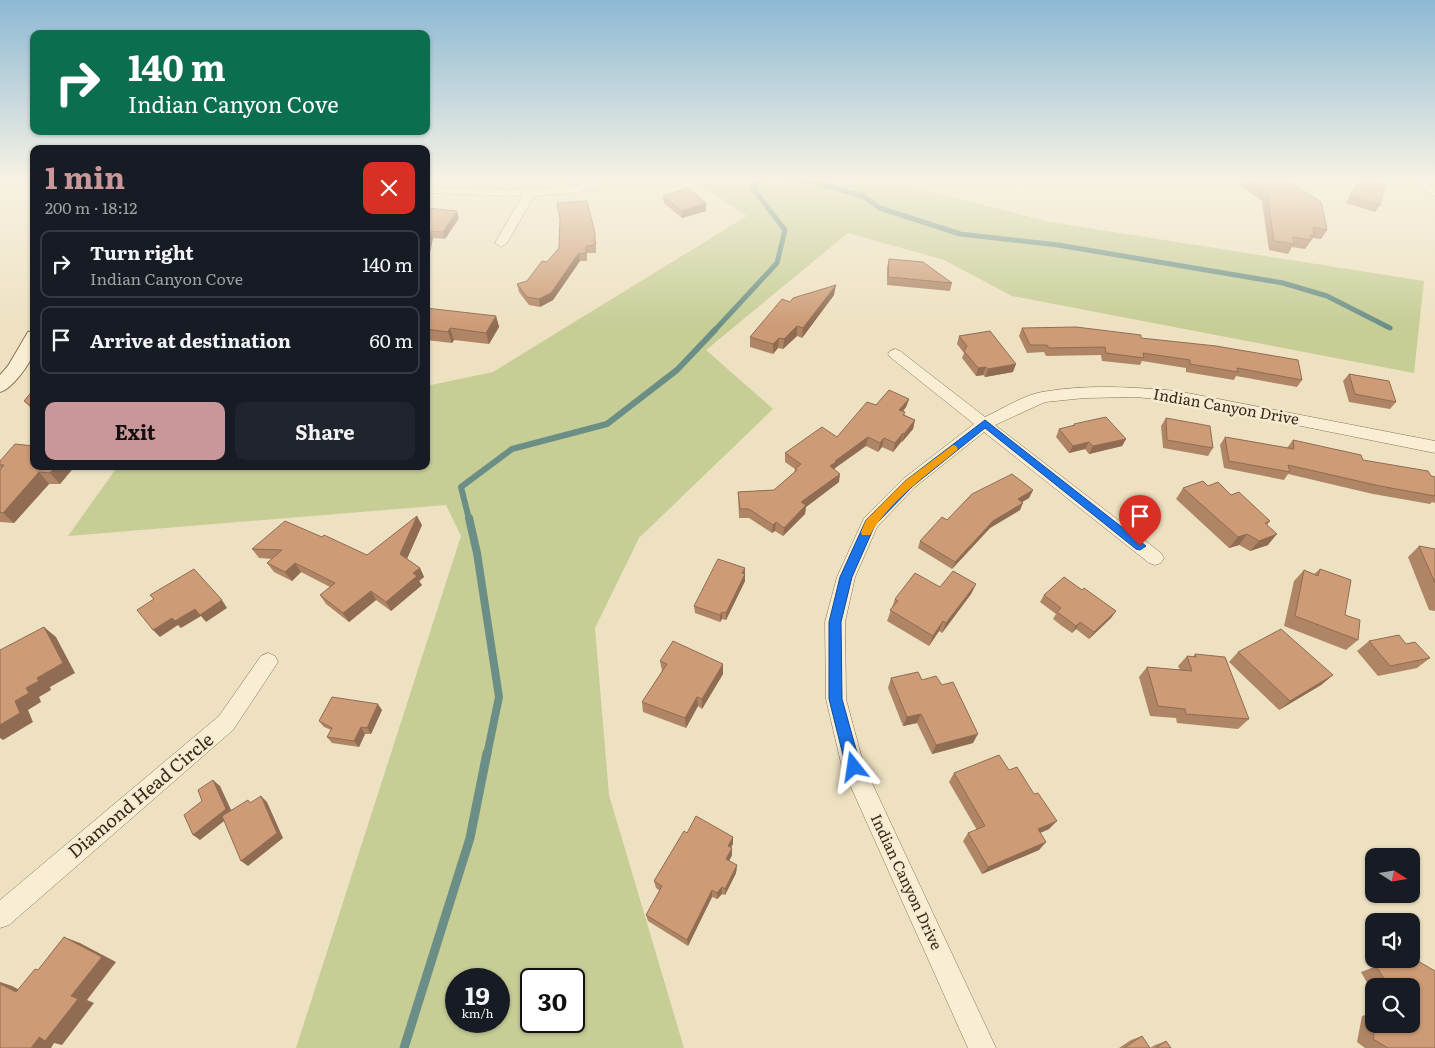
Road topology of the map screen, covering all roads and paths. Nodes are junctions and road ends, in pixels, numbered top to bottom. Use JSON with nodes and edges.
{"nodes":[{"id":1,"x":510,"y":228,"type":"edge"},
{"id":2,"x":502,"y":243,"type":"dead end"},
{"id":3,"x":30,"y":345,"type":"edge"},
{"id":4,"x":895,"y":354,"type":"dead end"},
{"id":5,"x":0,"y":386,"type":"edge"},
{"id":6,"x":985,"y":423,"type":"junction"},
{"id":7,"x":1435,"y":447,"type":"edge"},
{"id":8,"x":1155,"y":558,"type":"dead end"},
{"id":9,"x":268,"y":662,"type":"dead end"},
{"id":10,"x":0,"y":916,"type":"edge"},
{"id":11,"x":982,"y":1048,"type":"edge"}],
"edges":[{"from":1,"to":2,"type":"street"},
{"from":3,"to":5,"type":"street"},
{"from":4,"to":6,"type":"street"},
{"from":6,"to":7,"type":"street","name":"Indian Canyon Drive"},
{"from":6,"to":8,"type":"street"},
{"from":6,"to":11,"type":"street","name":"Indian Canyon Drive"},
{"from":9,"to":10,"type":"street","name":"Diamond Head Circle"}]}
